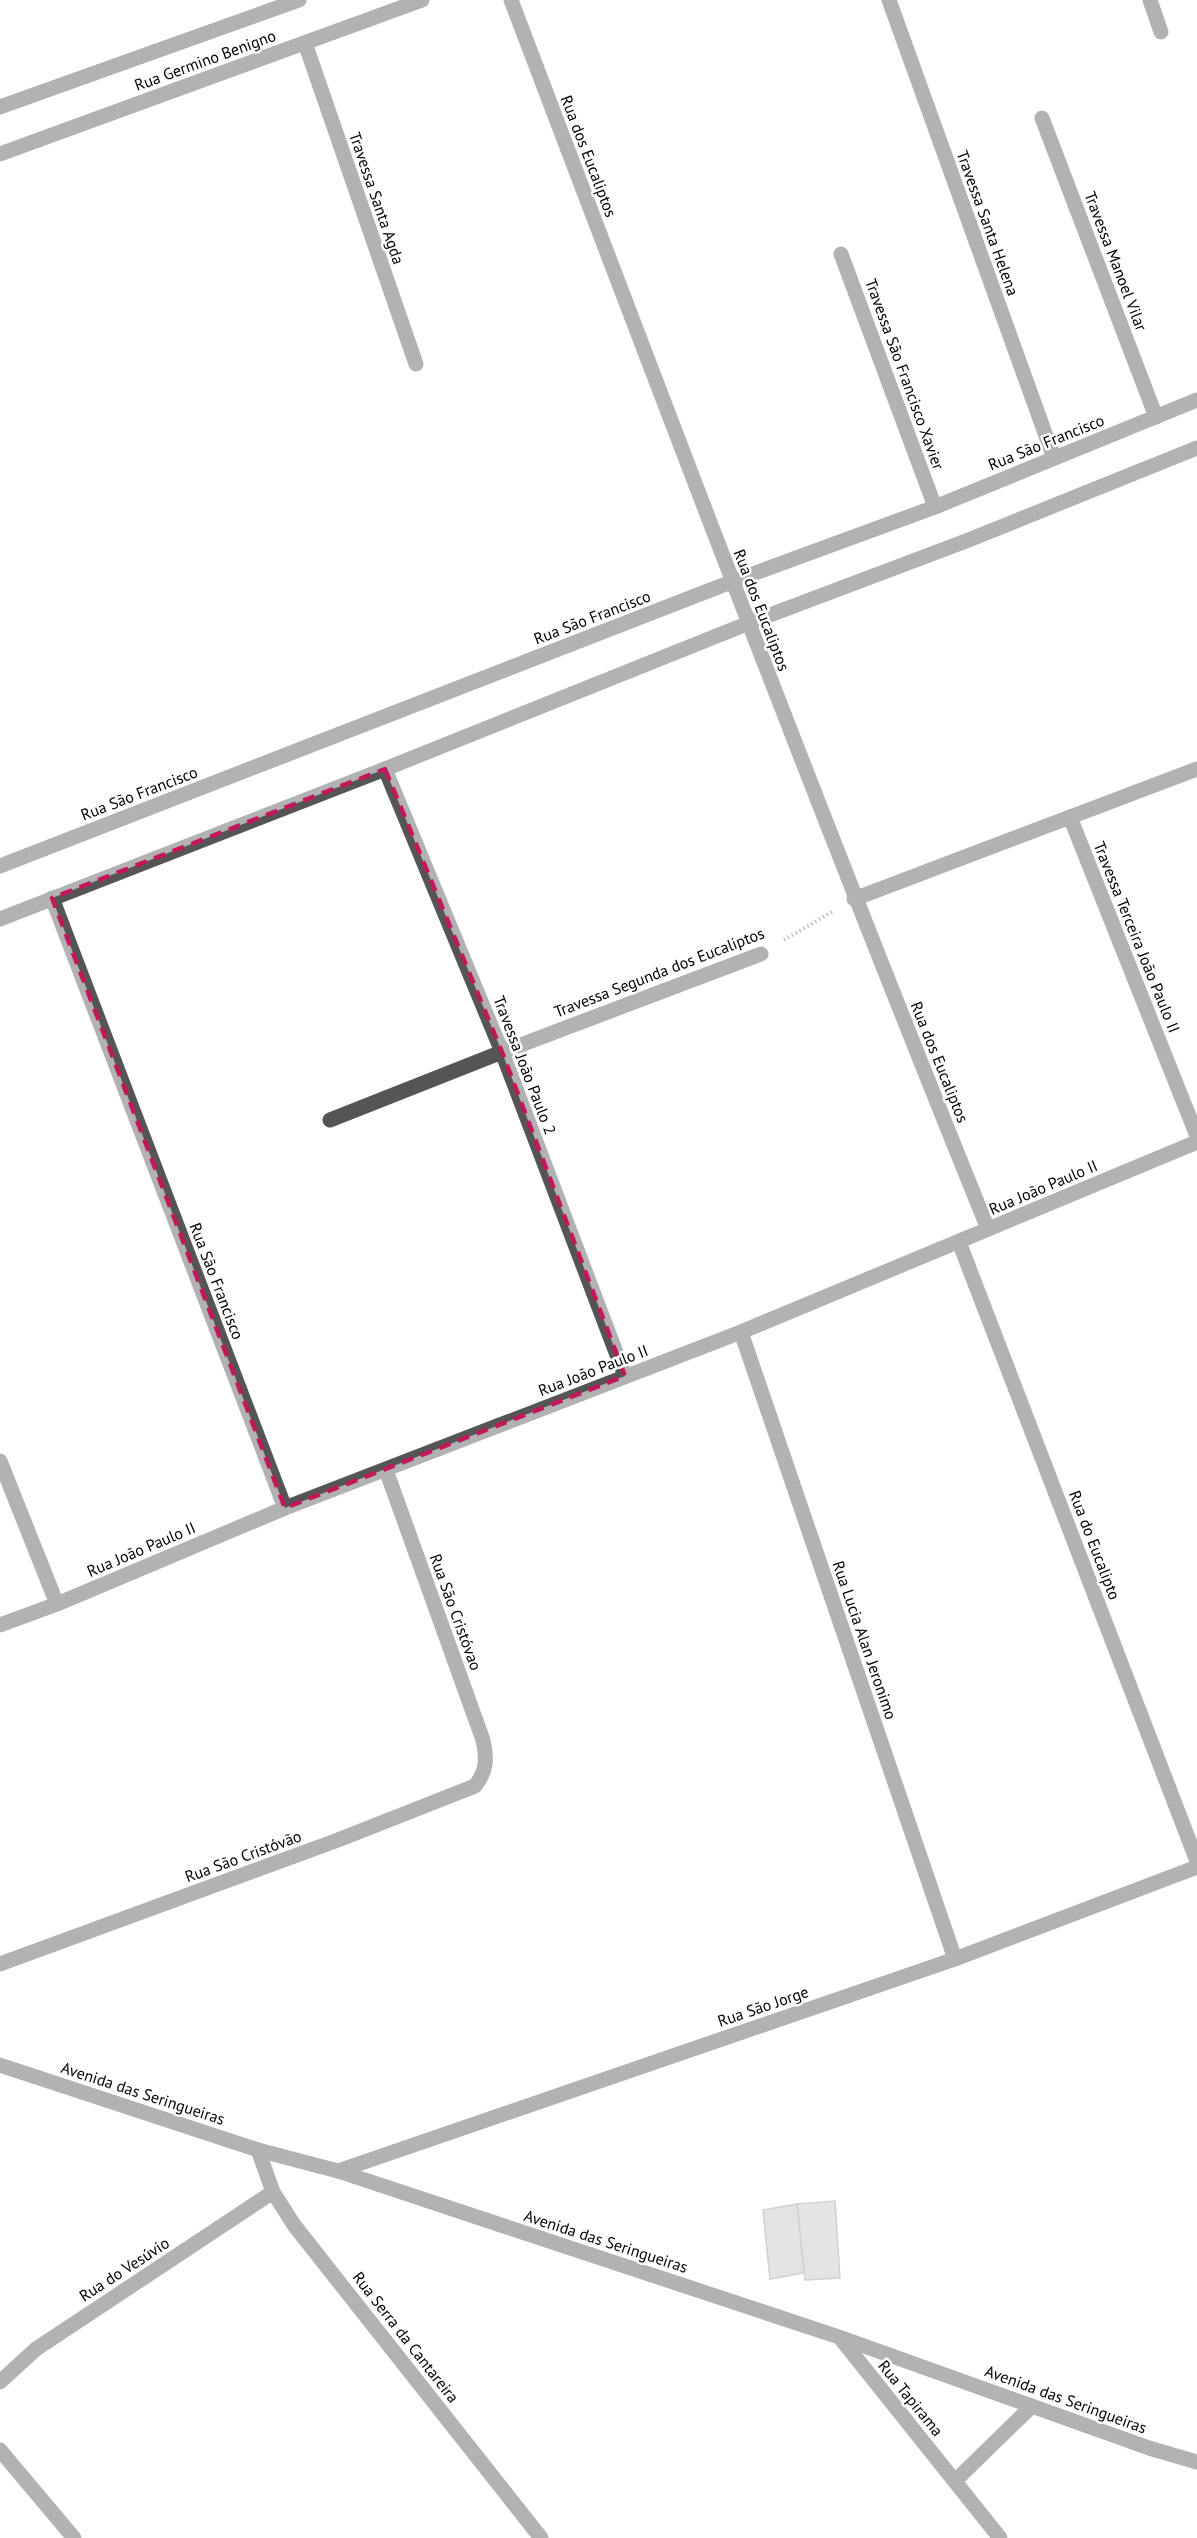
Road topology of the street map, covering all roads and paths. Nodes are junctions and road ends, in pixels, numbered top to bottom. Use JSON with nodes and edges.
{"nodes":[{"id":1,"x":299,"y":0,"type":"edge"},
{"id":2,"x":422,"y":0,"type":"edge"},
{"id":3,"x":511,"y":0,"type":"edge"},
{"id":4,"x":889,"y":0,"type":"edge"},
{"id":5,"x":1150,"y":0,"type":"edge"},
{"id":6,"x":1161,"y":32,"type":"dead end"},
{"id":7,"x":305,"y":43,"type":"junction"},
{"id":8,"x":0,"y":107,"type":"edge"},
{"id":9,"x":1042,"y":118,"type":"dead end"},
{"id":10,"x":0,"y":154,"type":"edge"},
{"id":11,"x":841,"y":254,"type":"dead end"},
{"id":12,"x":416,"y":364,"type":"dead end"},
{"id":13,"x":1197,"y":400,"type":"edge"},
{"id":14,"x":1156,"y":417,"type":"junction"},
{"id":15,"x":1197,"y":448,"type":"edge"},
{"id":16,"x":1054,"y":458,"type":"junction"},
{"id":17,"x":935,"y":507,"type":"junction"},
{"id":18,"x":731,"y":582,"type":"junction"},
{"id":19,"x":748,"y":623,"type":"junction"},
{"id":20,"x":385,"y":769,"type":"junction"},
{"id":21,"x":1197,"y":769,"type":"edge"},
{"id":22,"x":1070,"y":817,"type":"junction"},
{"id":23,"x":0,"y":866,"type":"edge"},
{"id":24,"x":52,"y":898,"type":"junction"},
{"id":25,"x":855,"y":899,"type":"junction"},
{"id":26,"x":0,"y":919,"type":"edge"},
{"id":27,"x":761,"y":954,"type":"joint"},
{"id":28,"x":502,"y":1052,"type":"junction"},
{"id":29,"x":330,"y":1120,"type":"dead end"},
{"id":30,"x":1197,"y":1136,"type":"edge"},
{"id":31,"x":1197,"y":1142,"type":"edge"},
{"id":32,"x":988,"y":1229,"type":"junction"},
{"id":33,"x":958,"y":1242,"type":"junction"},
{"id":34,"x":741,"y":1332,"type":"junction"},
{"id":35,"x":626,"y":1376,"type":"junction"},
{"id":36,"x":0,"y":1461,"type":"edge"},
{"id":37,"x":386,"y":1470,"type":"junction"},
{"id":38,"x":285,"y":1508,"type":"junction"},
{"id":39,"x":57,"y":1604,"type":"junction"},
{"id":40,"x":0,"y":1625,"type":"edge"},
{"id":41,"x":486,"y":1766,"type":"joint"},
{"id":42,"x":1197,"y":1861,"type":"edge"},
{"id":43,"x":1197,"y":1867,"type":"edge"},
{"id":44,"x":955,"y":1959,"type":"junction"},
{"id":45,"x":0,"y":1964,"type":"edge"},
{"id":46,"x":0,"y":2065,"type":"edge"},
{"id":47,"x":258,"y":2150,"type":"junction"},
{"id":48,"x":338,"y":2171,"type":"junction"},
{"id":49,"x":273,"y":2192,"type":"junction"},
{"id":50,"x":839,"y":2337,"type":"junction"},
{"id":51,"x":0,"y":2382,"type":"edge"},
{"id":52,"x":1032,"y":2406,"type":"junction"},
{"id":53,"x":0,"y":2450,"type":"edge"},
{"id":54,"x":1197,"y":2462,"type":"edge"},
{"id":55,"x":955,"y":2481,"type":"junction"},
{"id":56,"x":74,"y":2538,"type":"edge"},
{"id":57,"x":541,"y":2538,"type":"edge"},
{"id":58,"x":1000,"y":2538,"type":"edge"}],
"edges":[{"from":1,"to":8,"type":"street","name":"Rua Germino Benigno"},
{"from":2,"to":7,"type":"street","name":"Rua Germino Benigno"},
{"from":3,"to":18,"type":"street","name":"Rua dos Eucaliptos"},
{"from":4,"to":16,"type":"street","name":"Travessa Santa Helena"},
{"from":5,"to":6,"type":"street"},
{"from":7,"to":10,"type":"street","name":"Rua Germino Benigno"},
{"from":7,"to":12,"type":"street","name":"Travessa Santa Agda"},
{"from":9,"to":14,"type":"street","name":"Travessa Manoel Vilar"},
{"from":11,"to":17,"type":"street","name":"Travessa São Francisco Xavier"},
{"from":13,"to":14,"type":"street","name":"Rua São Francisco"},
{"from":14,"to":16,"type":"street","name":"Rua São Francisco"},
{"from":15,"to":19,"type":"street"},
{"from":16,"to":17,"type":"street","name":"Rua São Francisco"},
{"from":17,"to":18,"type":"street","name":"Rua São Francisco"},
{"from":18,"to":19,"type":"street","name":"Rua dos Eucaliptos"},
{"from":18,"to":23,"type":"street","name":"Rua São Francisco"},
{"from":19,"to":20,"type":"street"},
{"from":19,"to":25,"type":"street","name":"Rua dos Eucaliptos"},
{"from":20,"to":24,"type":"street"},
{"from":20,"to":28,"type":"street","name":"Travessa João Paulo 2"},
{"from":21,"to":22,"type":"street"},
{"from":22,"to":25,"type":"street"},
{"from":22,"to":30,"type":"street","name":"Travessa Terceira João Paulo II"},
{"from":24,"to":26,"type":"street"},
{"from":24,"to":38,"type":"street","name":"Rua São Francisco"},
{"from":25,"to":27,"type":"path","name":"Travessa Segunda dos Eucaliptos"},
{"from":25,"to":32,"type":"street","name":"Rua dos Eucaliptos"},
{"from":27,"to":28,"type":"street","name":"Travessa Segunda dos Eucaliptos"},
{"from":28,"to":29,"type":"street","name":"Travessa Segunda dos Eucaliptos"},
{"from":28,"to":35,"type":"street","name":"Travessa João Paulo 2"},
{"from":31,"to":32,"type":"street","name":"Rua João Paulo II"},
{"from":32,"to":33,"type":"street","name":"Rua João Paulo II"},
{"from":33,"to":34,"type":"street","name":"Rua João Paulo II"},
{"from":33,"to":42,"type":"street","name":"Rua do Eucalipto"},
{"from":34,"to":35,"type":"street","name":"Rua João Paulo II"},
{"from":34,"to":44,"type":"street","name":"Rua Lucia Alan Jeronimo"},
{"from":35,"to":37,"type":"street","name":"Rua João Paulo II"},
{"from":36,"to":39,"type":"street"},
{"from":37,"to":38,"type":"street","name":"Rua João Paulo II"},
{"from":37,"to":41,"type":"street","name":"Rua São Cristóvao"},
{"from":38,"to":39,"type":"street","name":"Rua João Paulo II"},
{"from":39,"to":40,"type":"street","name":"Rua João Paulo II"},
{"from":41,"to":45,"type":"street","name":"Rua São Cristóvão"},
{"from":43,"to":44,"type":"street","name":"Rua São Jorge"},
{"from":44,"to":48,"type":"street","name":"Rua São Jorge"},
{"from":46,"to":47,"type":"street","name":"Avenida das Seringueiras"},
{"from":47,"to":48,"type":"street","name":"Avenida das Seringueiras"},
{"from":47,"to":49,"type":"street","name":"Rua Serra da Cantareira"},
{"from":48,"to":50,"type":"street","name":"Avenida das Seringueiras"},
{"from":49,"to":51,"type":"street","name":"Rua do Vesúvio"},
{"from":49,"to":57,"type":"street","name":"Rua Serra da Cantareira"},
{"from":50,"to":52,"type":"street","name":"Avenida das Seringueiras"},
{"from":50,"to":55,"type":"street","name":"Rua Tapirama"},
{"from":52,"to":54,"type":"street","name":"Avenida das Seringueiras"},
{"from":52,"to":55,"type":"street"},
{"from":53,"to":56,"type":"street"},
{"from":55,"to":58,"type":"street","name":"Rua Tapirama"}]}
